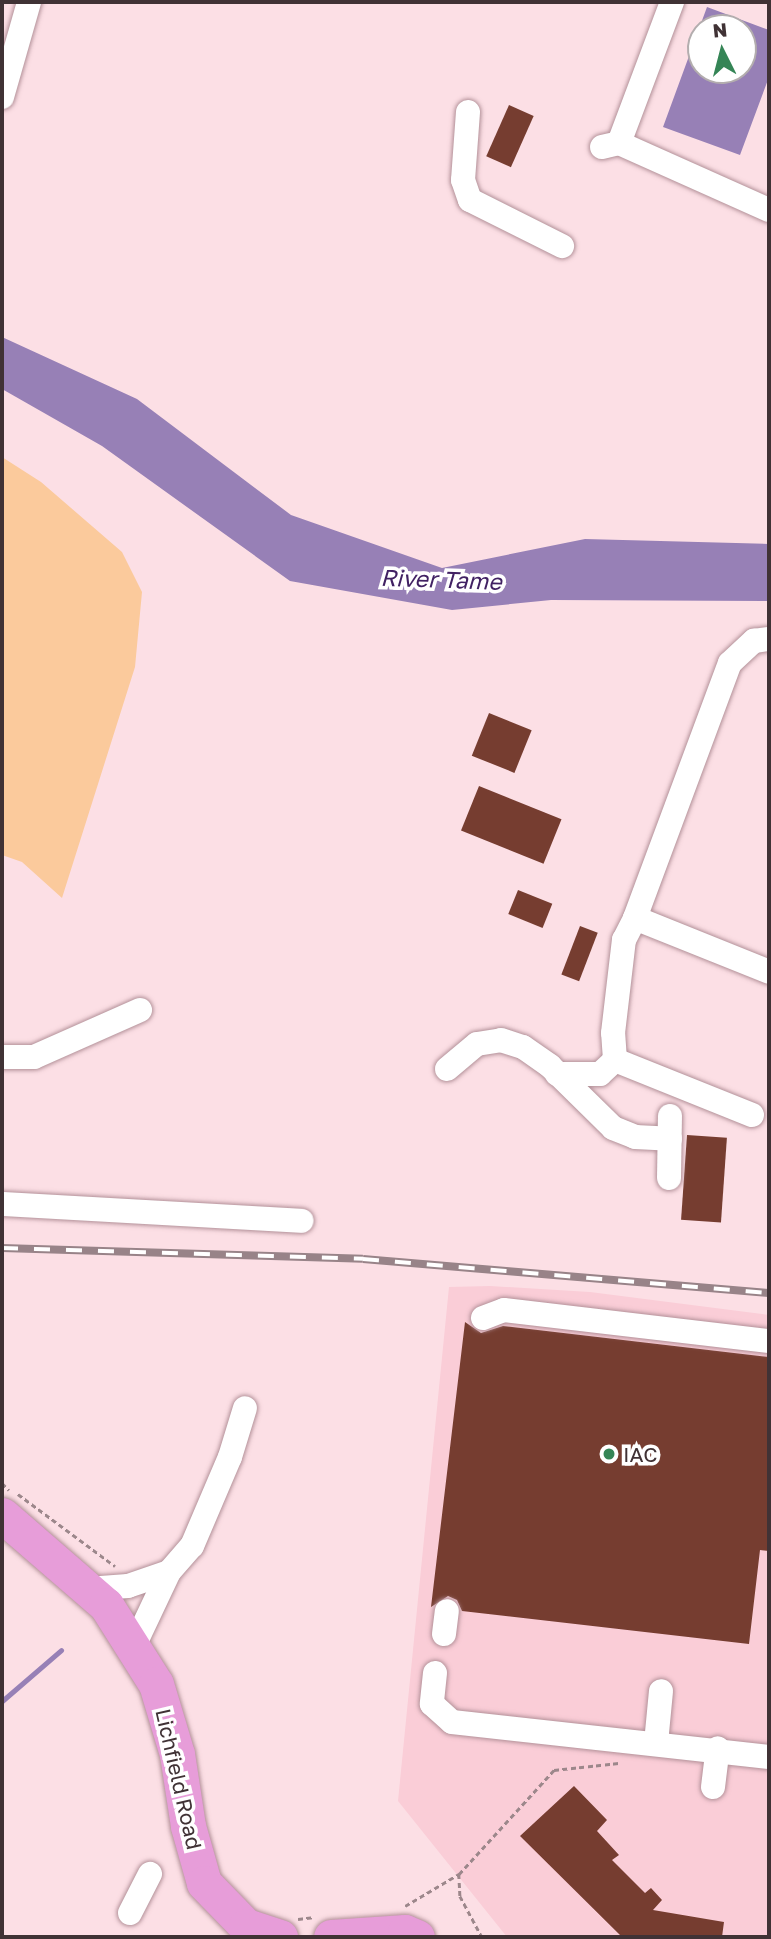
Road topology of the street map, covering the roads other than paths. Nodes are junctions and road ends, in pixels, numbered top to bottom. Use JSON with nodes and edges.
{"nodes":[{"id":1,"x":29,"y":2,"type":"edge"},
{"id":2,"x":672,"y":2,"type":"edge"},
{"id":3,"x":2,"y":97,"type":"edge"},
{"id":4,"x":468,"y":112,"type":"dead end"},
{"id":5,"x":769,"y":210,"type":"edge"},
{"id":6,"x":562,"y":246,"type":"dead end"},
{"id":7,"x":769,"y":639,"type":"edge"},
{"id":8,"x":635,"y":918,"type":"junction"},
{"id":9,"x":769,"y":972,"type":"edge"},
{"id":10,"x":140,"y":1010,"type":"dead end"},
{"id":11,"x":2,"y":1056,"type":"edge"},
{"id":12,"x":615,"y":1060,"type":"junction"},
{"id":13,"x":447,"y":1069,"type":"dead end"},
{"id":14,"x":558,"y":1074,"type":"junction"},
{"id":15,"x":752,"y":1115,"type":"dead end"},
{"id":16,"x":669,"y":1178,"type":"dead end"},
{"id":17,"x":2,"y":1204,"type":"edge"},
{"id":18,"x":302,"y":1221,"type":"dead end"},
{"id":19,"x":483,"y":1318,"type":"dead end"},
{"id":20,"x":769,"y":1341,"type":"edge"},
{"id":21,"x":245,"y":1408,"type":"dead end"},
{"id":22,"x":9,"y":1506,"type":"edge"},
{"id":23,"x":169,"y":1572,"type":"junction"},
{"id":24,"x":87,"y":1590,"type":"junction"},
{"id":25,"x":133,"y":1648,"type":"junction"},
{"id":26,"x":435,"y":1673,"type":"dead end"},
{"id":27,"x":661,"y":1691,"type":"dead end"},
{"id":28,"x":656,"y":1743,"type":"junction"},
{"id":29,"x":718,"y":1748,"type":"junction"},
{"id":30,"x":766,"y":1753,"type":"edge"},
{"id":31,"x":713,"y":1787,"type":"dead end"},
{"id":32,"x":150,"y":1874,"type":"dead end"},
{"id":33,"x":130,"y":1913,"type":"dead end"},
{"id":34,"x":409,"y":1923,"type":"edge"},
{"id":35,"x":328,"y":1927,"type":"edge"},
{"id":36,"x":284,"y":1928,"type":"edge"}],
"edges":[{"from":1,"to":3,"type":"lane"},
{"from":2,"to":5,"type":"lane"},
{"from":4,"to":6,"type":"lane"},
{"from":7,"to":8,"type":"lane"},
{"from":8,"to":9,"type":"lane"},
{"from":8,"to":12,"type":"lane"},
{"from":10,"to":11,"type":"lane"},
{"from":12,"to":14,"type":"lane"},
{"from":12,"to":15,"type":"lane"},
{"from":13,"to":14,"type":"lane"},
{"from":14,"to":16,"type":"lane"},
{"from":17,"to":18,"type":"lane"},
{"from":19,"to":20,"type":"lane"},
{"from":21,"to":23,"type":"lane"},
{"from":22,"to":24,"type":"highway","name":"Lichfield Road"},
{"from":23,"to":24,"type":"lane"},
{"from":23,"to":25,"type":"lane"},
{"from":24,"to":25,"type":"highway","name":"Lichfield Road"},
{"from":25,"to":36,"type":"highway","name":"Lichfield Road"},
{"from":26,"to":28,"type":"lane"},
{"from":27,"to":28,"type":"lane"},
{"from":28,"to":29,"type":"lane"},
{"from":29,"to":30,"type":"lane"},
{"from":29,"to":31,"type":"lane"},
{"from":32,"to":33,"type":"lane"},
{"from":34,"to":35,"type":"highway"}]}
